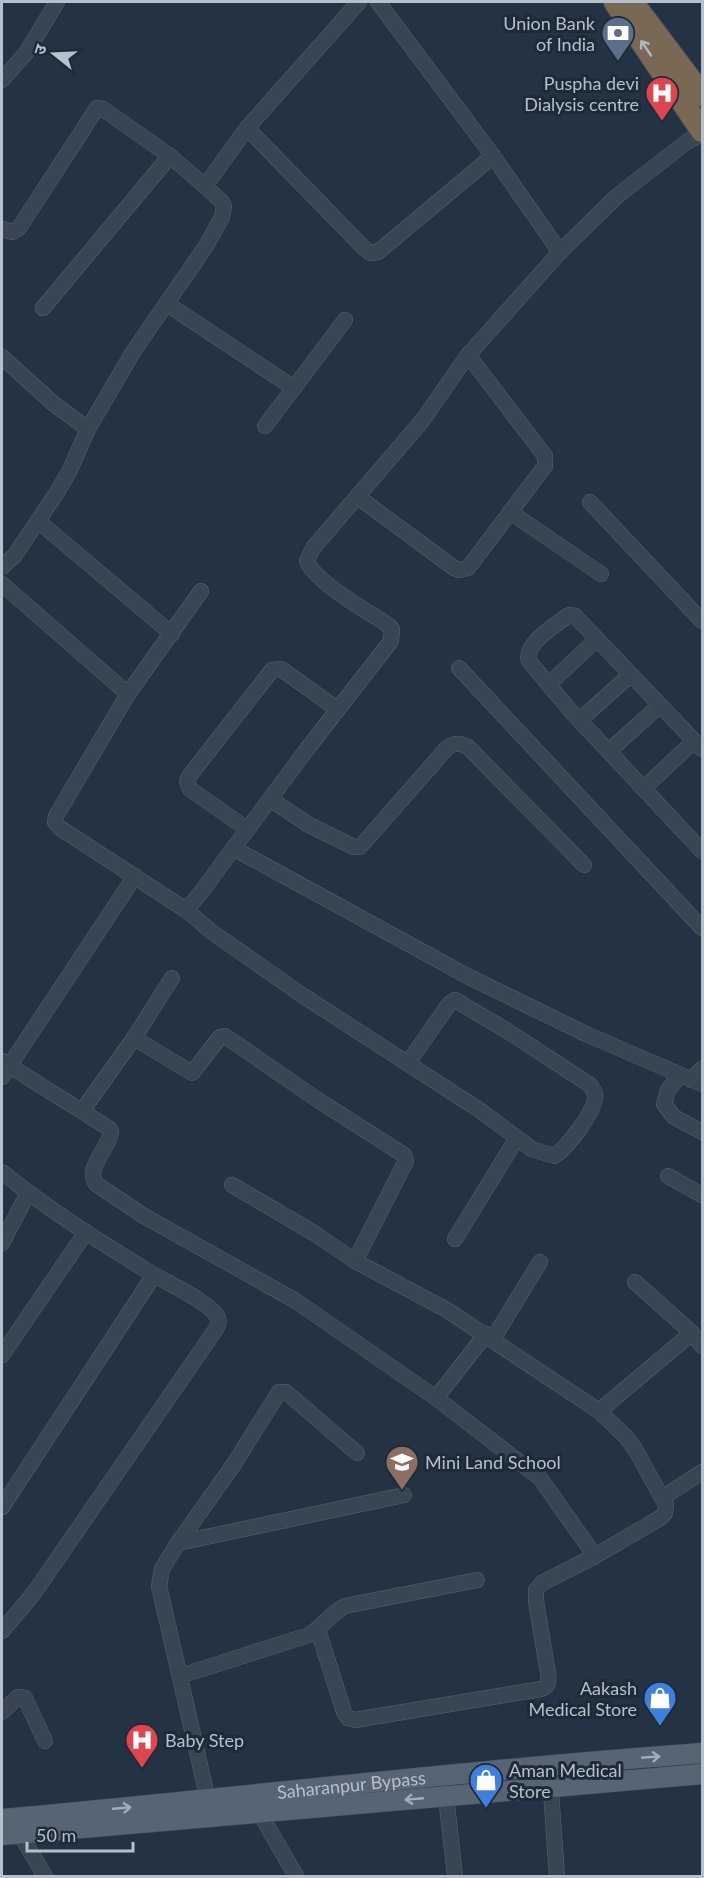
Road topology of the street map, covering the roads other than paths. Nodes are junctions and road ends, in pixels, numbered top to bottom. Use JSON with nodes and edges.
{"nodes":[{"id":1,"x":57,"y":2,"type":"edge"},
{"id":2,"x":359,"y":2,"type":"edge"},
{"id":3,"x":378,"y":2,"type":"edge"},
{"id":4,"x":615,"y":2,"type":"edge"},
{"id":5,"x":633,"y":2,"type":"edge"},
{"id":6,"x":2,"y":80,"type":"edge"},
{"id":7,"x":702,"y":95,"type":"edge"},
{"id":8,"x":246,"y":128,"type":"junction"},
{"id":9,"x":702,"y":133,"type":"edge"},
{"id":10,"x":170,"y":156,"type":"junction"},
{"id":11,"x":493,"y":156,"type":"junction"},
{"id":12,"x":205,"y":186,"type":"junction"},
{"id":13,"x":2,"y":229,"type":"edge"},
{"id":14,"x":560,"y":252,"type":"junction"},
{"id":15,"x":167,"y":304,"type":"junction"},
{"id":16,"x":43,"y":308,"type":"dead end"},
{"id":17,"x":345,"y":320,"type":"dead end"},
{"id":18,"x":468,"y":355,"type":"junction"},
{"id":19,"x":2,"y":357,"type":"edge"},
{"id":20,"x":294,"y":388,"type":"junction"},
{"id":21,"x":265,"y":426,"type":"dead end"},
{"id":22,"x":88,"y":429,"type":"junction"},
{"id":23,"x":358,"y":497,"type":"junction"},
{"id":24,"x":590,"y":502,"type":"dead end"},
{"id":25,"x":510,"y":512,"type":"junction"},
{"id":26,"x":38,"y":521,"type":"junction"},
{"id":27,"x":2,"y":567,"type":"edge"},
{"id":28,"x":601,"y":574,"type":"dead end"},
{"id":29,"x":2,"y":584,"type":"edge"},
{"id":30,"x":201,"y":591,"type":"dead end"},
{"id":31,"x":702,"y":621,"type":"edge"},
{"id":32,"x":172,"y":634,"type":"junction"},
{"id":33,"x":597,"y":639,"type":"junction"},
{"id":34,"x":459,"y":668,"type":"dead end"},
{"id":35,"x":630,"y":675,"type":"junction"},
{"id":36,"x":549,"y":684,"type":"junction"},
{"id":37,"x":128,"y":694,"type":"junction"},
{"id":38,"x":659,"y":706,"type":"junction"},
{"id":39,"x":338,"y":709,"type":"junction"},
{"id":40,"x":580,"y":720,"type":"junction"},
{"id":41,"x":698,"y":745,"type":"edge"},
{"id":42,"x":609,"y":751,"type":"junction"},
{"id":43,"x":644,"y":788,"type":"junction"},
{"id":44,"x":270,"y":799,"type":"junction"},
{"id":45,"x":247,"y":829,"type":"junction"},
{"id":46,"x":233,"y":849,"type":"junction"},
{"id":47,"x":702,"y":851,"type":"edge"},
{"id":48,"x":584,"y":864,"type":"dead end"},
{"id":49,"x":135,"y":876,"type":"junction"},
{"id":50,"x":186,"y":910,"type":"junction"},
{"id":51,"x":702,"y":928,"type":"edge"},
{"id":52,"x":172,"y":978,"type":"dead end"},
{"id":53,"x":134,"y":1038,"type":"junction"},
{"id":54,"x":408,"y":1063,"type":"junction"},
{"id":55,"x":4,"y":1068,"type":"edge"},
{"id":56,"x":694,"y":1077,"type":"edge"},
{"id":57,"x":82,"y":1111,"type":"junction"},
{"id":58,"x":702,"y":1132,"type":"edge"},
{"id":59,"x":517,"y":1138,"type":"junction"},
{"id":60,"x":2,"y":1172,"type":"edge"},
{"id":61,"x":668,"y":1176,"type":"dead end"},
{"id":62,"x":232,"y":1185,"type":"dead end"},
{"id":63,"x":28,"y":1193,"type":"junction"},
{"id":64,"x":702,"y":1195,"type":"edge"},
{"id":65,"x":86,"y":1232,"type":"junction"},
{"id":66,"x":456,"y":1239,"type":"dead end"},
{"id":67,"x":2,"y":1243,"type":"edge"},
{"id":68,"x":355,"y":1261,"type":"junction"},
{"id":69,"x":540,"y":1262,"type":"dead end"},
{"id":70,"x":154,"y":1275,"type":"junction"},
{"id":71,"x":635,"y":1282,"type":"dead end"},
{"id":72,"x":692,"y":1333,"type":"junction"},
{"id":73,"x":490,"y":1337,"type":"junction"},
{"id":74,"x":702,"y":1346,"type":"edge"},
{"id":75,"x":2,"y":1355,"type":"edge"},
{"id":76,"x":436,"y":1398,"type":"junction"},
{"id":77,"x":598,"y":1411,"type":"junction"},
{"id":78,"x":357,"y":1453,"type":"dead end"},
{"id":79,"x":702,"y":1472,"type":"edge"},
{"id":80,"x":404,"y":1495,"type":"dead end"},
{"id":81,"x":662,"y":1498,"type":"junction"},
{"id":82,"x":2,"y":1507,"type":"edge"},
{"id":83,"x":178,"y":1543,"type":"junction"},
{"id":84,"x":595,"y":1556,"type":"junction"},
{"id":85,"x":477,"y":1580,"type":"dead end"},
{"id":86,"x":318,"y":1630,"type":"junction"},
{"id":87,"x":2,"y":1631,"type":"edge"},
{"id":88,"x":180,"y":1676,"type":"junction"},
{"id":89,"x":2,"y":1712,"type":"edge"},
{"id":90,"x":45,"y":1741,"type":"dead end"},
{"id":91,"x":702,"y":1753,"type":"edge"},
{"id":92,"x":549,"y":1764,"type":"junction"},
{"id":93,"x":702,"y":1774,"type":"edge"},
{"id":94,"x":550,"y":1786,"type":"junction"},
{"id":95,"x":446,"y":1796,"type":"junction"},
{"id":96,"x":208,"y":1800,"type":"junction"},
{"id":97,"x":259,"y":1812,"type":"junction"},
{"id":98,"x":2,"y":1819,"type":"edge"},
{"id":99,"x":11,"y":1834,"type":"edge"},
{"id":100,"x":45,"y":1876,"type":"edge"},
{"id":101,"x":296,"y":1876,"type":"edge"},
{"id":102,"x":455,"y":1876,"type":"edge"},
{"id":103,"x":557,"y":1876,"type":"edge"}],
"edges":[{"from":1,"to":6,"type":"street"},
{"from":2,"to":8,"type":"street"},
{"from":3,"to":11,"type":"street"},
{"from":9,"to":4,"type":"highway","one_way":true},
{"from":5,"to":7,"type":"highway"},
{"from":8,"to":11,"type":"street"},
{"from":8,"to":12,"type":"street"},
{"from":9,"to":14,"type":"street"},
{"from":10,"to":12,"type":"street"},
{"from":10,"to":13,"type":"street"},
{"from":10,"to":16,"type":"street"},
{"from":11,"to":14,"type":"street"},
{"from":12,"to":15,"type":"street"},
{"from":14,"to":18,"type":"street"},
{"from":15,"to":20,"type":"street"},
{"from":15,"to":22,"type":"street"},
{"from":17,"to":20,"type":"street"},
{"from":18,"to":23,"type":"street"},
{"from":18,"to":25,"type":"street"},
{"from":19,"to":22,"type":"street"},
{"from":20,"to":21,"type":"street"},
{"from":22,"to":26,"type":"street"},
{"from":23,"to":25,"type":"street"},
{"from":23,"to":39,"type":"street"},
{"from":24,"to":31,"type":"street"},
{"from":25,"to":28,"type":"street"},
{"from":26,"to":27,"type":"street"},
{"from":26,"to":32,"type":"street"},
{"from":29,"to":37,"type":"street"},
{"from":30,"to":32,"type":"street"},
{"from":32,"to":37,"type":"street"},
{"from":33,"to":35,"type":"street"},
{"from":33,"to":36,"type":"street"},
{"from":33,"to":36,"type":"street"},
{"from":34,"to":51,"type":"street"},
{"from":35,"to":38,"type":"street"},
{"from":35,"to":40,"type":"street"},
{"from":36,"to":40,"type":"street"},
{"from":37,"to":49,"type":"street"},
{"from":38,"to":41,"type":"street"},
{"from":38,"to":42,"type":"street"},
{"from":39,"to":44,"type":"street"},
{"from":39,"to":45,"type":"street"},
{"from":40,"to":42,"type":"street"},
{"from":41,"to":43,"type":"street"},
{"from":42,"to":43,"type":"street"},
{"from":43,"to":47,"type":"street"},
{"from":44,"to":45,"type":"street"},
{"from":44,"to":48,"type":"street"},
{"from":45,"to":46,"type":"street"},
{"from":46,"to":50,"type":"street"},
{"from":46,"to":56,"type":"street"},
{"from":49,"to":50,"type":"street"},
{"from":49,"to":55,"type":"street"},
{"from":50,"to":54,"type":"street"},
{"from":52,"to":53,"type":"street"},
{"from":53,"to":57,"type":"street"},
{"from":53,"to":68,"type":"street"},
{"from":54,"to":59,"type":"street"},
{"from":54,"to":59,"type":"street"},
{"from":55,"to":57,"type":"street"},
{"from":56,"to":58,"type":"street"},
{"from":57,"to":76,"type":"street"},
{"from":59,"to":66,"type":"street"},
{"from":60,"to":63,"type":"street"},
{"from":61,"to":64,"type":"street"},
{"from":62,"to":68,"type":"street"},
{"from":63,"to":65,"type":"street"},
{"from":63,"to":67,"type":"street"},
{"from":65,"to":70,"type":"street"},
{"from":65,"to":75,"type":"street"},
{"from":68,"to":73,"type":"street"},
{"from":69,"to":73,"type":"street"},
{"from":70,"to":82,"type":"street"},
{"from":70,"to":87,"type":"street"},
{"from":71,"to":72,"type":"street"},
{"from":72,"to":74,"type":"street"},
{"from":72,"to":77,"type":"street"},
{"from":73,"to":76,"type":"street"},
{"from":73,"to":77,"type":"street"},
{"from":76,"to":84,"type":"street"},
{"from":77,"to":81,"type":"street"},
{"from":78,"to":83,"type":"street"},
{"from":79,"to":81,"type":"street"},
{"from":80,"to":83,"type":"street"},
{"from":81,"to":84,"type":"street"},
{"from":83,"to":88,"type":"street"},
{"from":84,"to":86,"type":"street"},
{"from":85,"to":86,"type":"street"},
{"from":86,"to":88,"type":"street"},
{"from":88,"to":96,"type":"street"},
{"from":89,"to":90,"type":"street"},
{"from":92,"to":91,"type":"main road","name":"Saharanpur Bypass","one_way":true},
{"from":92,"to":94,"type":"street"},
{"from":92,"to":96,"type":"main road","name":"Saharanpur Bypass"},
{"from":93,"to":94,"type":"main road"},
{"from":94,"to":95,"type":"main road"},
{"from":94,"to":103,"type":"street"},
{"from":95,"to":97,"type":"main road","one_way":true},
{"from":95,"to":102,"type":"street"},
{"from":98,"to":96,"type":"main road","name":"Saharanpur Bypass","one_way":true},
{"from":97,"to":99,"type":"main road"},
{"from":97,"to":101,"type":"street"},
{"from":99,"to":100,"type":"street"}]}
